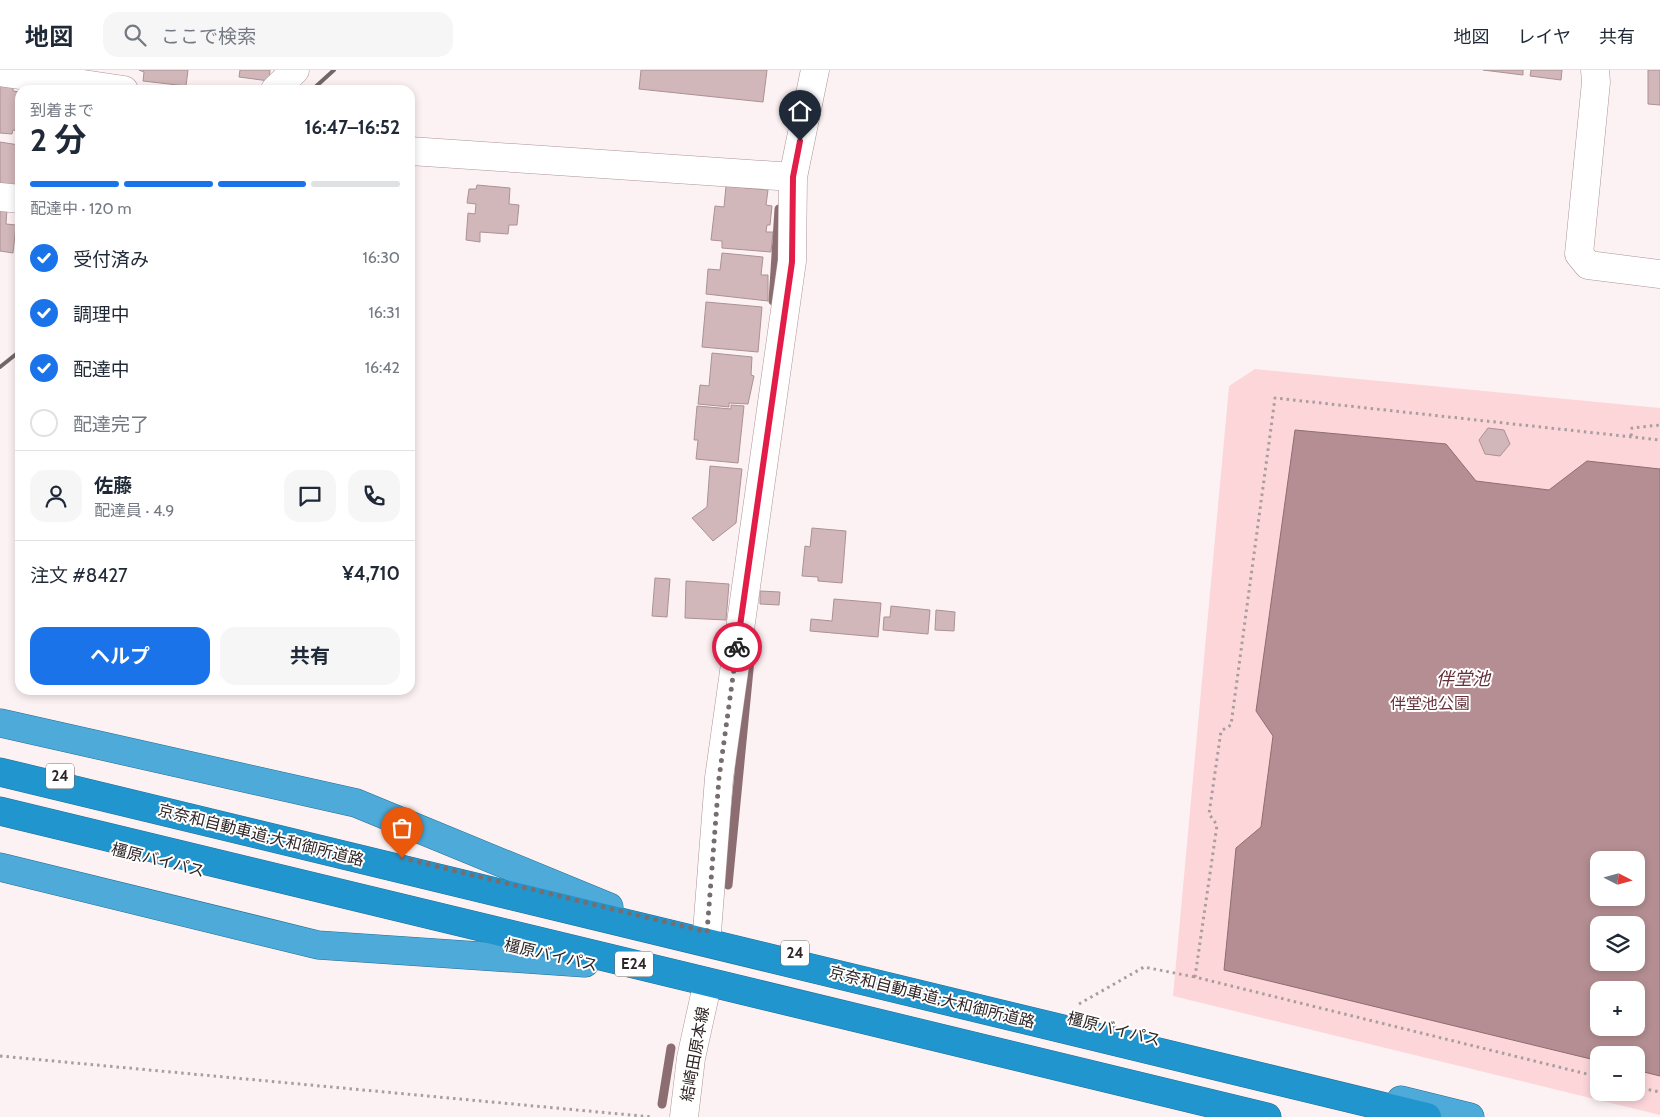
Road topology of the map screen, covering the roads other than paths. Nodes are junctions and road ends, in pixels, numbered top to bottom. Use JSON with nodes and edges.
{"nodes":[{"id":1,"x":295,"y":70,"type":"edge"},
{"id":2,"x":815,"y":70,"type":"edge"},
{"id":3,"x":1595,"y":70,"type":"edge"},
{"id":4,"x":11,"y":72,"type":"edge"},
{"id":5,"x":93,"y":85,"type":"edge"},
{"id":6,"x":280,"y":85,"type":"edge"},
{"id":7,"x":415,"y":152,"type":"edge"},
{"id":8,"x":785,"y":176,"type":"junction"},
{"id":9,"x":0,"y":197,"type":"edge"},
{"id":10,"x":15,"y":198,"type":"edge"},
{"id":11,"x":1660,"y":274,"type":"edge"},
{"id":12,"x":0,"y":723,"type":"edge"},
{"id":13,"x":0,"y":761,"type":"edge"},
{"id":14,"x":0,"y":772,"type":"edge"},
{"id":15,"x":0,"y":811,"type":"edge"},
{"id":16,"x":0,"y":822,"type":"edge"},
{"id":17,"x":0,"y":867,"type":"edge"},
{"id":18,"x":608,"y":908,"type":"junction"},
{"id":19,"x":707,"y":932,"type":"junction"},
{"id":20,"x":585,"y":963,"type":"junction"},
{"id":21,"x":706,"y":990,"type":"junction"},
{"id":22,"x":684,"y":1117,"type":"edge"},
{"id":23,"x":1219,"y":1117,"type":"edge"},
{"id":24,"x":1268,"y":1117,"type":"edge"},
{"id":25,"x":1426,"y":1117,"type":"edge"},
{"id":26,"x":1470,"y":1117,"type":"edge"}],
"edges":[{"from":1,"to":6,"type":"street"},
{"from":2,"to":8,"type":"street"},
{"from":3,"to":11,"type":"street"},
{"from":4,"to":5,"type":"street"},
{"from":7,"to":8,"type":"street"},
{"from":8,"to":19,"type":"street"},
{"from":9,"to":10,"type":"street"},
{"from":12,"to":18,"type":"highway"},
{"from":13,"to":18,"type":"highway","name":"橿原バイパス","number":"24"},
{"from":14,"to":25,"type":"highway","name":"京奈和自動車道;大和御所道路","number":"E24"},
{"from":15,"to":24,"type":"highway","number":"E24"},
{"from":16,"to":20,"type":"highway","name":"橿原バイパス"},
{"from":17,"to":20,"type":"highway"},
{"from":18,"to":19,"type":"highway","name":"橿原バイパス","number":"24"},
{"from":19,"to":26,"type":"highway","name":"橿原バイパス","number":"24"},
{"from":20,"to":21,"type":"highway","name":"橿原バイパス"},
{"from":21,"to":22,"type":"street","name":"結崎田原本線"},
{"from":21,"to":23,"type":"highway","name":"橿原バイパス"}]}
